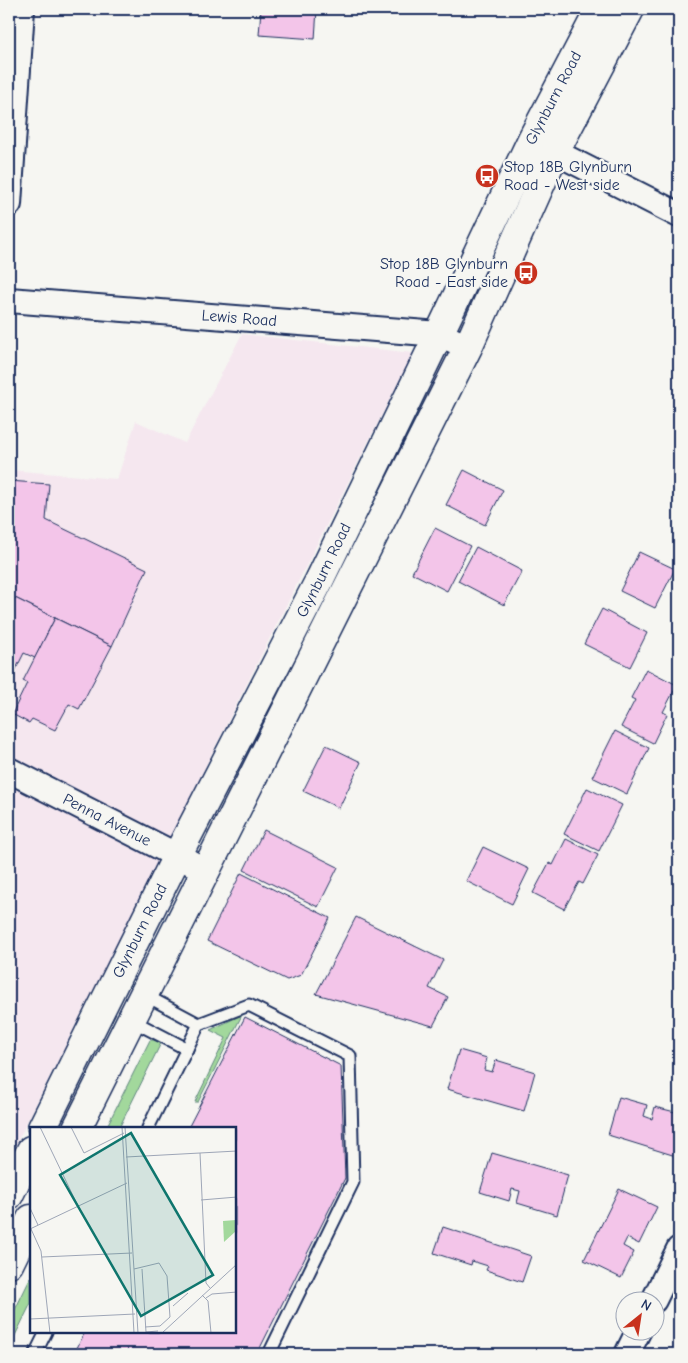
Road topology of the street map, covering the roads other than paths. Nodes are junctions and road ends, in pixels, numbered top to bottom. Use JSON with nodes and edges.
{"nodes":[{"id":1,"x":22,"y":9,"type":"edge"},
{"id":2,"x":600,"y":9,"type":"edge"},
{"id":3,"x":630,"y":9,"type":"edge"},
{"id":4,"x":532,"y":139,"type":"junction"},
{"id":5,"x":555,"y":152,"type":"junction"},
{"id":6,"x":9,"y":204,"type":"edge"},
{"id":7,"x":679,"y":215,"type":"edge"},
{"id":8,"x":9,"y":300,"type":"edge"},
{"id":9,"x":439,"y":334,"type":"junction"},
{"id":10,"x":468,"y":347,"type":"junction"},
{"id":11,"x":9,"y":770,"type":"edge"},
{"id":12,"x":177,"y":856,"type":"junction"},
{"id":13,"x":204,"y":870,"type":"junction"},
{"id":14,"x":143,"y":994,"type":"junction"},
{"id":15,"x":131,"y":1020,"type":"junction"},
{"id":16,"x":200,"y":1024,"type":"junction"},
{"id":17,"x":187,"y":1049,"type":"junction"},
{"id":18,"x":42,"y":1127,"type":"edge"},
{"id":19,"x":78,"y":1127,"type":"edge"},
{"id":20,"x":148,"y":1127,"type":"edge"},
{"id":21,"x":30,"y":1152,"type":"edge"},
{"id":22,"x":9,"y":1195,"type":"edge"},
{"id":23,"x":30,"y":1221,"type":"edge"},
{"id":24,"x":679,"y":1250,"type":"edge"},
{"id":25,"x":9,"y":1264,"type":"edge"},
{"id":26,"x":659,"y":1290,"type":"edge"},
{"id":27,"x":46,"y":1333,"type":"edge"},
{"id":28,"x":634,"y":1340,"type":"edge"},
{"id":29,"x":35,"y":1354,"type":"edge"},
{"id":30,"x":268,"y":1354,"type":"edge"},
{"id":31,"x":627,"y":1354,"type":"edge"}],
"edges":[{"from":1,"to":6,"type":"street"},
{"from":2,"to":4,"type":"main road","name":"Glynburn Road"},
{"from":3,"to":5,"type":"main road","name":"Glynburn Road"},
{"from":4,"to":5,"type":"street"},
{"from":4,"to":9,"type":"main road","name":"Glynburn Road"},
{"from":5,"to":7,"type":"street"},
{"from":5,"to":10,"type":"main road","name":"Glynburn Road"},
{"from":8,"to":9,"type":"street","name":"Lewis Road"},
{"from":9,"to":10,"type":"street","name":"Lewis Road"},
{"from":9,"to":12,"type":"main road","name":"Glynburn Road"},
{"from":10,"to":13,"type":"main road","name":"Glynburn Road"},
{"from":11,"to":12,"type":"street","name":"Penna Avenue"},
{"from":12,"to":13,"type":"street","name":"Penna Avenue"},
{"from":12,"to":18,"type":"main road","name":"Glynburn Road"},
{"from":13,"to":14,"type":"main road","name":"Glynburn Road"},
{"from":14,"to":15,"type":"main road","name":"Glynburn Road"},
{"from":14,"to":16,"type":"lane"},
{"from":15,"to":17,"type":"lane"},
{"from":15,"to":19,"type":"main road","name":"Glynburn Road"},
{"from":16,"to":17,"type":"lane"},
{"from":16,"to":30,"type":"lane"},
{"from":17,"to":20,"type":"lane"},
{"from":21,"to":22,"type":"main road"},
{"from":23,"to":25,"type":"main road"},
{"from":24,"to":26,"type":"street"},
{"from":27,"to":29,"type":"lane"},
{"from":28,"to":31,"type":"street"}]}
